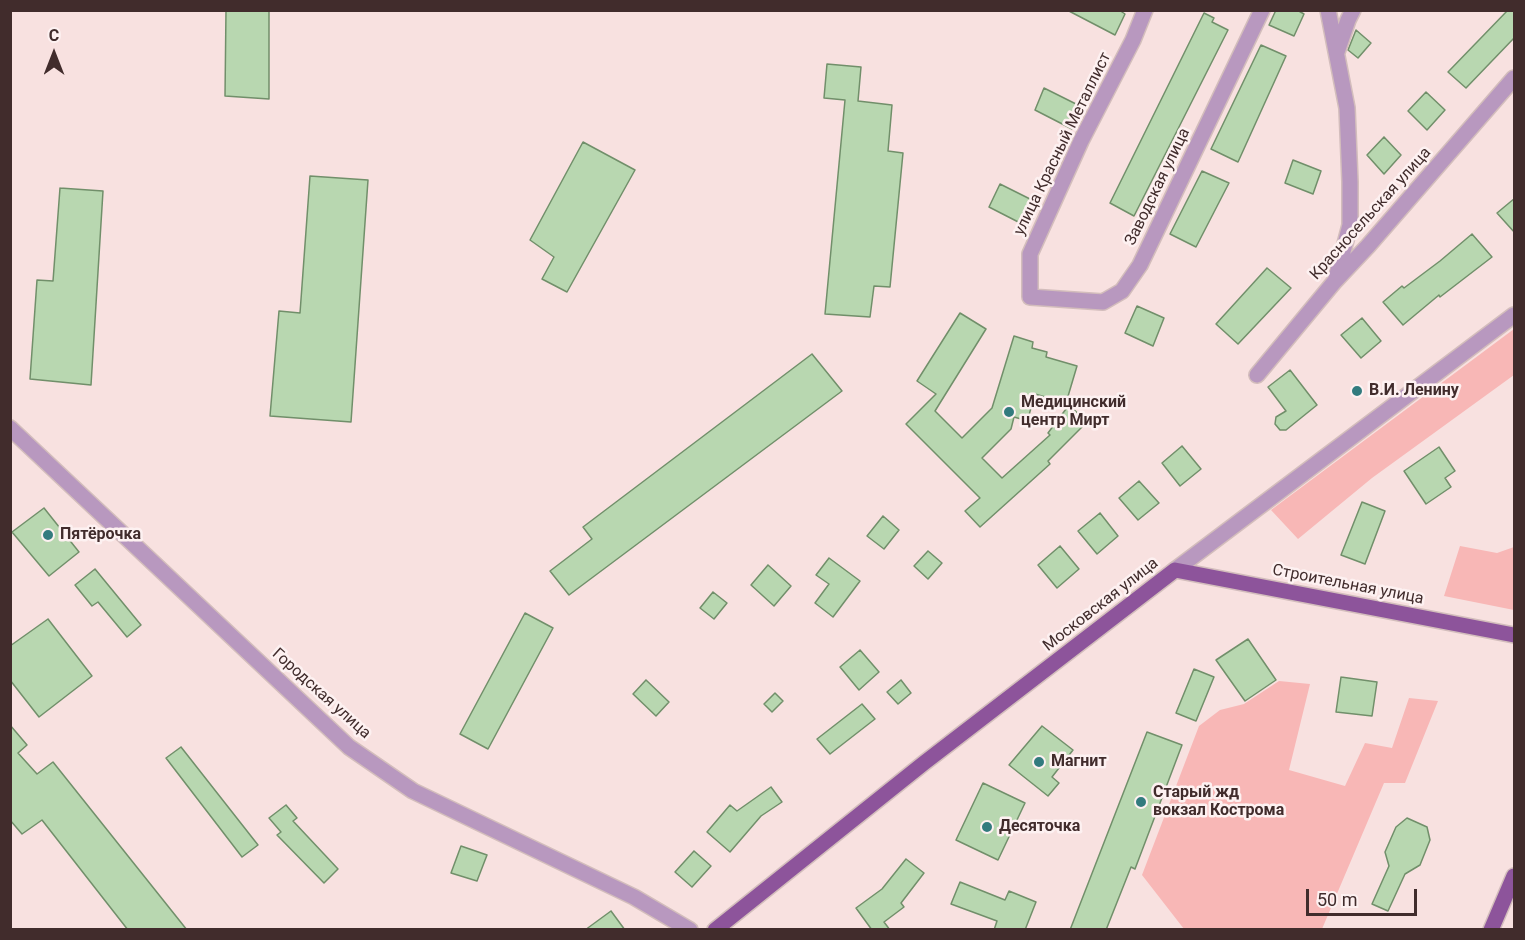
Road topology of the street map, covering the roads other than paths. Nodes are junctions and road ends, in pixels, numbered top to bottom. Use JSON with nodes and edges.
{"nodes":[{"id":1,"x":1145,"y":10,"type":"edge"},
{"id":2,"x":1262,"y":10,"type":"edge"},
{"id":3,"x":1328,"y":10,"type":"edge"},
{"id":4,"x":1353,"y":10,"type":"edge"},
{"id":5,"x":1337,"y":52,"type":"junction"},
{"id":6,"x":1515,"y":78,"type":"edge"},
{"id":7,"x":1335,"y":281,"type":"junction"},
{"id":8,"x":1030,"y":297,"type":"joint"},
{"id":9,"x":1515,"y":315,"type":"edge"},
{"id":10,"x":1257,"y":375,"type":"dead end"},
{"id":11,"x":10,"y":428,"type":"edge"},
{"id":12,"x":1175,"y":570,"type":"junction"},
{"id":13,"x":1515,"y":635,"type":"edge"},
{"id":14,"x":1515,"y":876,"type":"edge"},
{"id":15,"x":690,"y":930,"type":"edge"},
{"id":16,"x":715,"y":930,"type":"edge"},
{"id":17,"x":1491,"y":930,"type":"edge"}],
"edges":[{"from":1,"to":8,"type":"street","name":"улица Красный Металлист"},
{"from":2,"to":8,"type":"street","name":"Заводская улица"},
{"from":3,"to":5,"type":"street"},
{"from":4,"to":5,"type":"street"},
{"from":5,"to":7,"type":"street"},
{"from":6,"to":7,"type":"street","name":"Красносельская улица"},
{"from":7,"to":10,"type":"street","name":"Красносельская улица"},
{"from":9,"to":12,"type":"street","name":"Московская улица"},
{"from":11,"to":15,"type":"street","name":"Городская улица"},
{"from":12,"to":13,"type":"main road","name":"Строительная улица"},
{"from":12,"to":16,"type":"main road","name":"Московская улица"},
{"from":14,"to":17,"type":"main road"}]}
